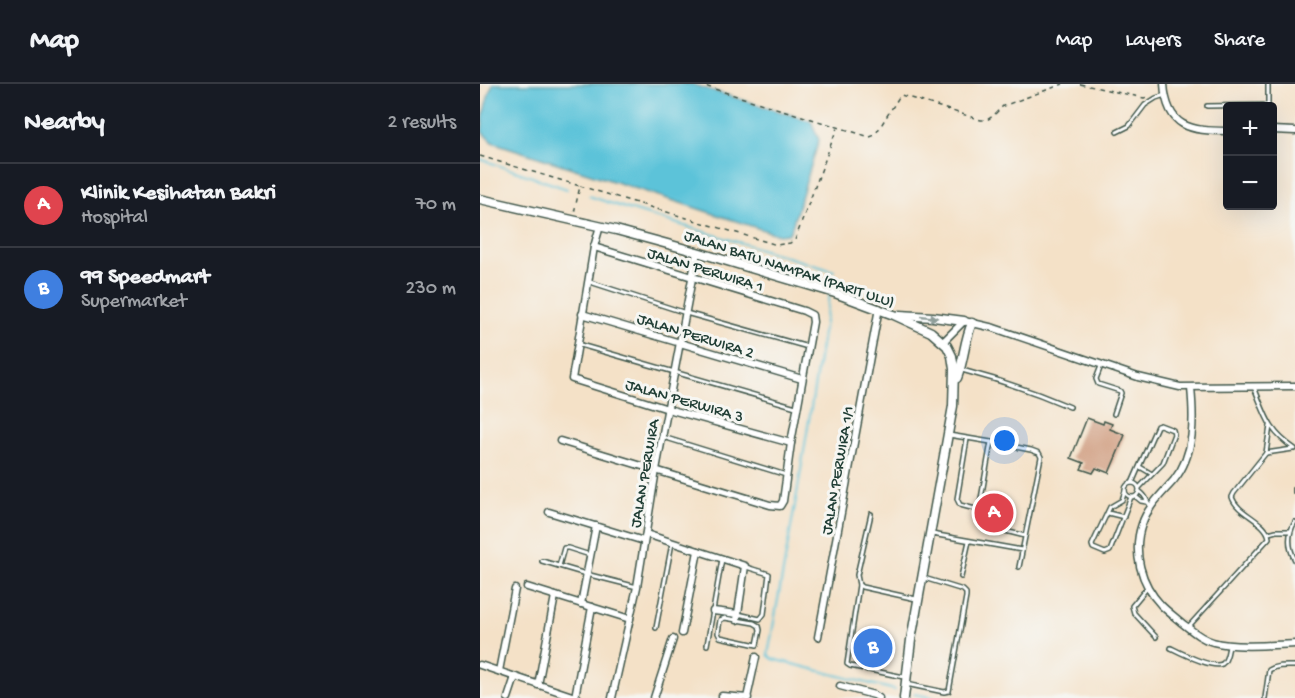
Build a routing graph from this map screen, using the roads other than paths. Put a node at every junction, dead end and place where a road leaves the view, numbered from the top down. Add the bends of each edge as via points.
1 (1268, 84) edge
2 (1165, 90) edge
3 (1268, 102) edge
4 (1207, 106) dead end
5 (1223, 106) edge
6 (1277, 130) edge
7 (1223, 131) edge
8 (1295, 131) edge
9 (1117, 132) dead end
10 (480, 199) edge
11 (600, 226) junction
12 (594, 247) junction
13 (697, 252) junction
14 (692, 278) junction
15 (588, 282) junction
16 (879, 308) junction
17 (686, 313) junction
18 (582, 314) junction
19 (894, 315) junction
20 (968, 322) junction
21 (943, 342) junction
22 (680, 343) junction
23 (577, 344) junction
24 (808, 347) junction
25 (1102, 364) junction
26 (961, 369) junction
27 (675, 372) junction
28 (802, 380) junction
29 (954, 384) junction
30 (1295, 386) edge
31 (1254, 387) junction
32 (1191, 388) junction
33 (1070, 407) dead end
34 (798, 408) junction
35 (668, 409) junction
36 (1114, 414) dead end
37 (1270, 426) junction
38 (948, 435) junction
39 (663, 437) junction
40 (967, 438) junction
41 (560, 441) dead end
42 (991, 442) junction
43 (791, 443) junction
44 (1295, 449) edge
45 (1266, 453) junction
46 (1140, 467) junction
47 (656, 470) junction
48 (1152, 474) junction
49 (786, 475) junction
50 (1132, 483) junction
51 (1139, 489) junction
52 (1125, 491) junction
53 (1133, 497) junction
54 (1149, 504) junction
55 (979, 510) junction
56 (549, 512) dead end
57 (1108, 512) junction
58 (871, 514) dead end
59 (1124, 517) junction
60 (1295, 522) edge
61 (596, 526) junction
62 (1290, 531) junction
63 (1269, 533) junction
64 (930, 534) junction
65 (1025, 536) junction
66 (645, 538) junction
67 (969, 541) junction
68 (672, 543) junction
69 (1022, 550) junction
70 (698, 551) junction
71 (590, 555) junction
72 (722, 559) junction
73 (1295, 560) edge
74 (542, 561) dead end
75 (559, 566) junction
76 (745, 566) junction
77 (1019, 567) dead end
78 (586, 574) junction
79 (961, 577) dead end
80 (922, 578) junction
81 (859, 585) junction
82 (1148, 586) junction
83 (527, 587) dead end
84 (637, 587) junction
85 (515, 589) dead end
86 (555, 596) junction
87 (918, 599) junction
88 (581, 604) junction
89 (592, 607) junction
90 (713, 611) junction
91 (738, 617) junction
92 (630, 619) junction
93 (656, 628) dead end
94 (1188, 628) junction
95 (682, 633) dead end
96 (818, 637) dead end
97 (1156, 637) dead end
98 (673, 639) dead end
99 (1229, 644) junction
100 (1295, 644) edge
101 (707, 645) dead end
102 (1171, 648) dead end
103 (756, 657) dead end
104 (480, 665) edge
105 (1295, 666) edge
106 (499, 671) junction
107 (515, 677) junction
108 (906, 681) junction
109 (538, 685) junction
110 (840, 686) dead end
111 (722, 696) dead end
112 (574, 697) edge
113 (508, 698) edge
114 (612, 698) edge
115 (654, 698) edge
116 (747, 698) edge
117 (879, 698) edge
118 (904, 698) edge
119 (1265, 698) edge

1 - 3 lane
2 - 7 street via 1172,113 1184,126
2 - 9 lane via 1145,105 1129,126
4 - 5 lane
6 - 8 street
10 - 11 street, JALAN BATU NAMPAK (PARIT ULU)
11 - 12 street
11 - 13 street, JALAN BATU NAMPAK (PARIT ULU)
12 - 14 street, JALAN PERWIRA 1
12 - 15 street
13 - 14 street, JALAN PERWIRA
13 - 16 street, JALAN BATU NAMPAK (PARIT ULU)
14 - 17 street, JALAN PERWIRA
14 - 24 street, JALAN PERWIRA 1 via 810,313 813,322
15 - 17 lane
15 - 18 street
16 - 19 street, JALAN BATU NAMPAK (PARIT ULU)
16 - 96 street, JALAN PERWIRA 1/1
17 - 22 street, JALAN PERWIRA
17 - 24 lane
18 - 22 street, JALAN PERWIRA 2
18 - 23 street
19 -> 20 street
19 - 21 street, JALAN BATU NAMPAK (PARIT ULU)
20 - 21 street
20 - 25 street
20 - 26 street
21 - 29 street via 952,356
22 - 27 street, JALAN PERWIRA
22 - 28 street, JALAN PERWIRA 2
23 - 27 lane
23 - 35 street, JALAN PERWIRA 3 via 572,379
24 - 28 street
25 - 32 street
25 - 36 lane via 1098,384 1121,393
26 - 29 street
26 - 33 lane
27 - 34 lane
27 - 35 street, JALAN PERWIRA
28 - 34 street
29 - 38 street
30 - 31 street
31 - 32 street
31 - 37 lane
32 - 54 street via 1187,458 1174,479
34 - 43 street
35 - 39 street, JALAN PERWIRA
35 - 43 street, JALAN PERWIRA 3
37 - 44 lane
37 - 45 lane
38 - 40 lane
38 - 64 street
39 - 47 street, JALAN PERWIRA
39 - 49 lane
40 - 42 lane
40 - 55 lane via 957,500 960,505
41 - 47 street
42 - 55 lane
42 - 65 lane via 1031,450 1041,458
43 - 49 street
44 - 45 lane
45 - 63 lane via 1232,497
46 - 48 lane
46 - 48 lane via 1157,426 1173,430 1164,461
46 - 50 lane
47 - 49 street via 780,506
47 - 66 street, JALAN PERWIRA
48 - 51 lane
50 - 51 lane
50 - 52 lane
51 - 53 lane
51 - 54 lane
52 - 53 lane
52 - 57 lane via 1122,500
53 - 54 lane
53 - 59 lane
54 - 82 street via 1138,538 1140,566
55 - 65 lane via 986,525
56 - 61 street
57 - 59 lane
57 - 59 lane via 1092,545 1105,553 1110,551
58 - 81 lane via 857,575
60 - 62 lane
61 - 66 street
61 - 71 street
62 - 63 lane
62 - 73 lane via 1289,546
63 - 94 lane via 1267,541
64 - 67 lane
64 - 80 street
65 - 69 lane
66 - 68 street
66 - 84 street, JALAN PERWIRA
67 - 69 lane
67 - 79 lane
68 - 70 street
68 - 93 lane
69 - 77 lane
70 - 72 street
70 - 95 street
71 - 75 lane via 564,548
71 - 78 street
72 - 76 street
72 - 90 lane
74 - 75 lane
75 - 78 lane
76 - 91 street
76 - 91 lane via 770,576 762,619
78 - 84 lane
78 - 88 street
80 - 87 street
80 - 108 lane via 963,590 966,597 949,691
81 - 87 lane
81 - 108 lane via 847,664
82 - 94 street via 1160,603
82 - 97 lane via 1132,606
83 - 86 street
84 - 92 street, JALAN PERWIRA
85 - 106 street
86 - 88 street
86 - 109 street
87 - 108 street
88 - 89 street
89 - 92 street
89 - 112 street
90 - 91 street
90 - 101 lane
91 - 91 lane via 759,626 757,645 719,636 721,619
92 - 114 street, JALAN PERWIRA
94 - 99 street via 1212,642
98 - 115 street
99 - 100 street
99 - 102 lane via 1224,661 1217,665
103 - 116 street
104 - 106 street
105 - 119 lane via 1269,670
106 - 107 street
107 - 109 street
107 - 113 street
108 - 118 street
109 - 112 street
110 - 117 street
111 - 116 street

